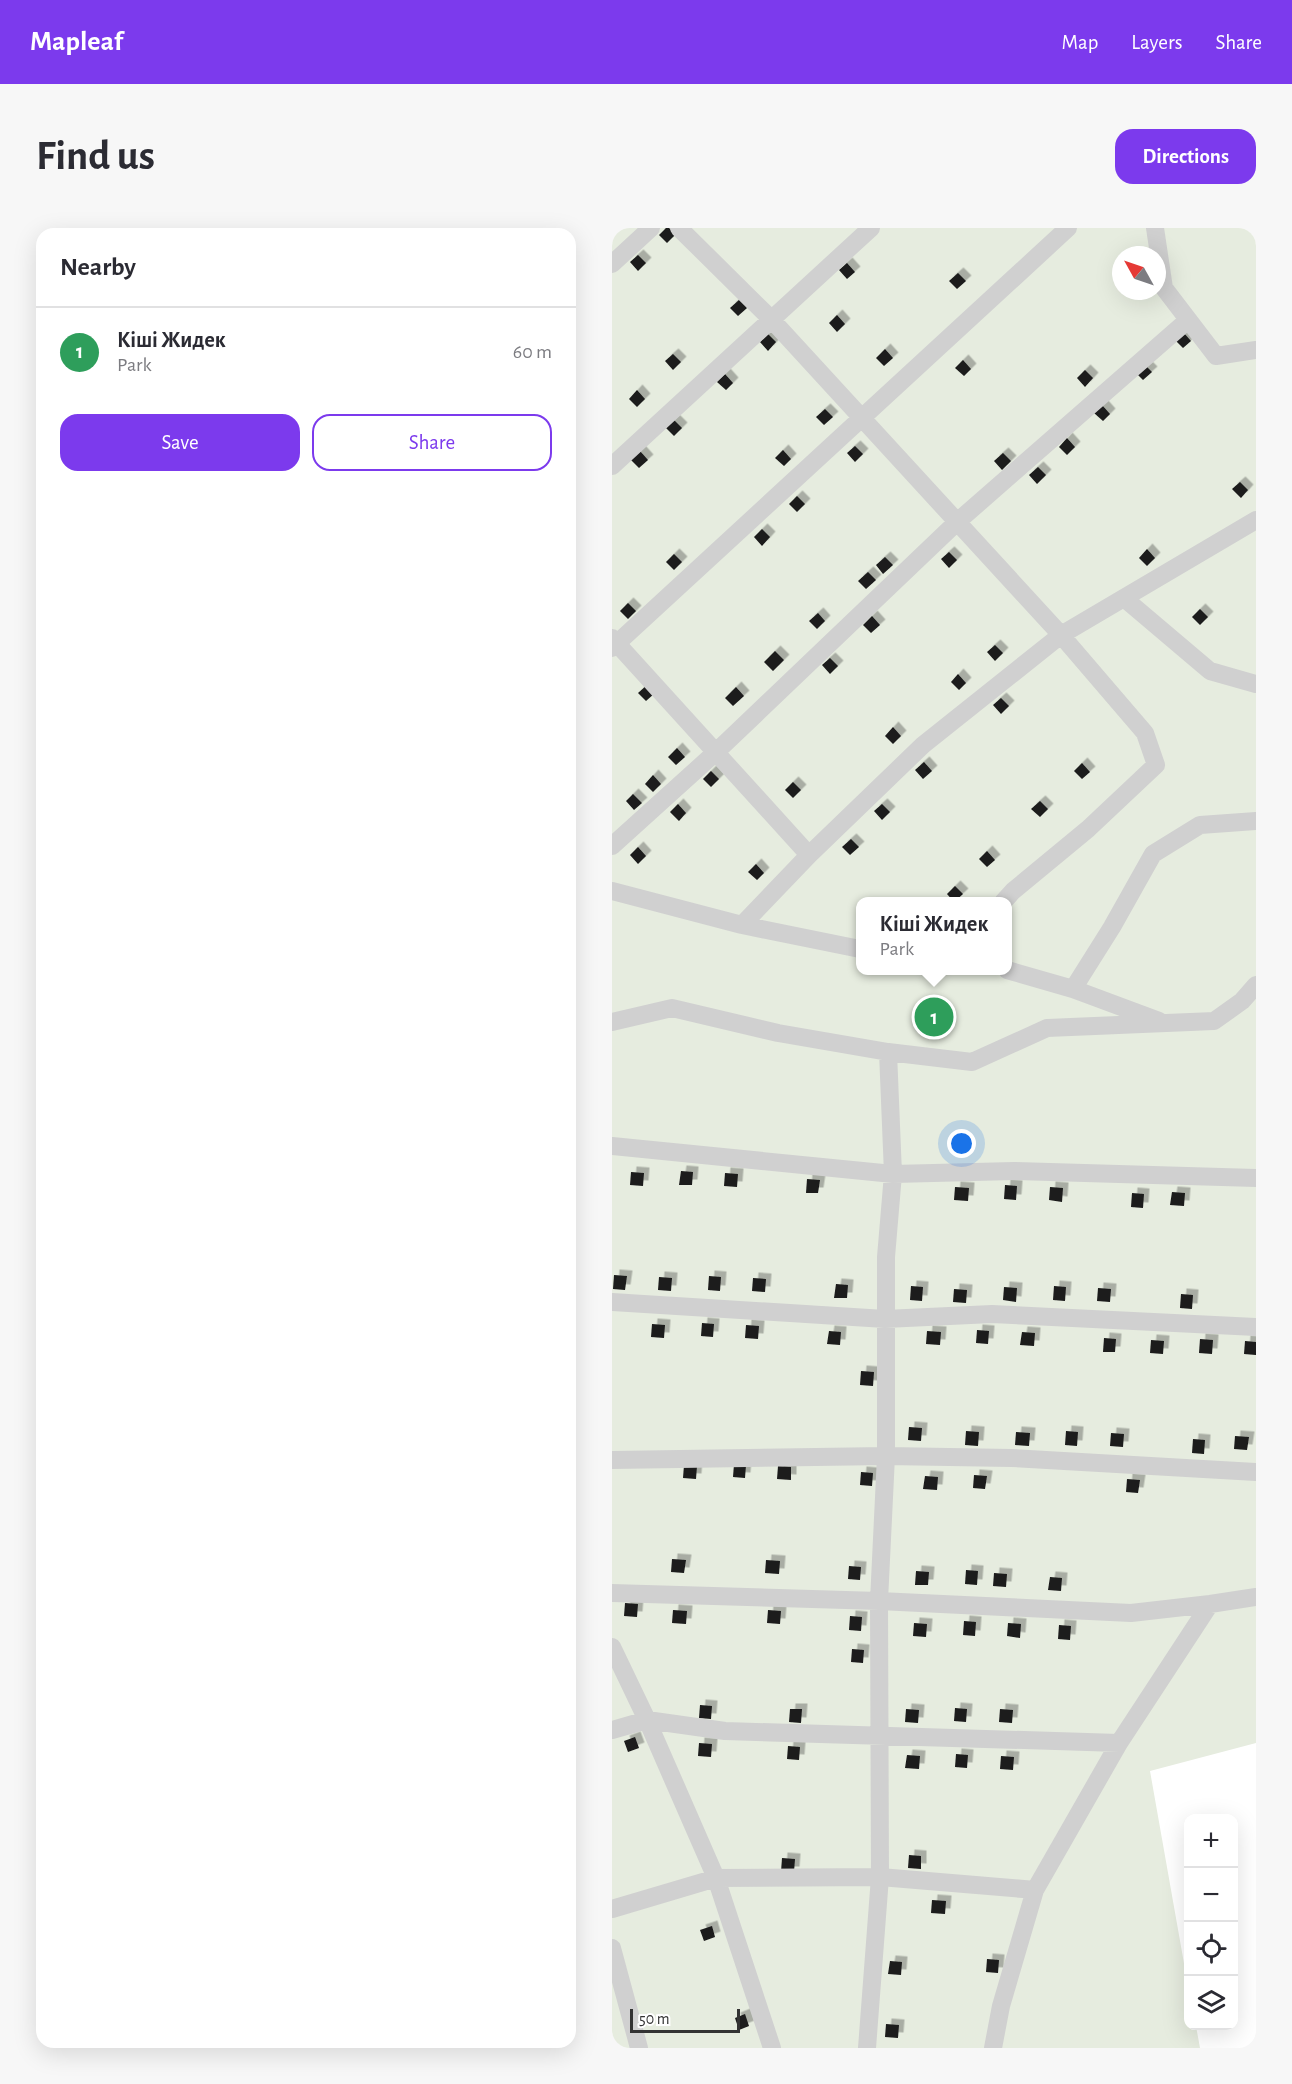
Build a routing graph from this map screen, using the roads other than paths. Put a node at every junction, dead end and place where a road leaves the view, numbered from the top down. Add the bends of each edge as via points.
1 (651, 228) edge
2 (679, 228) edge
3 (871, 228) edge
4 (1068, 228) edge
5 (1155, 228) edge
6 (612, 264) edge
7 (771, 320) junction
8 (1188, 320) junction
9 (1256, 350) edge
10 (862, 418) junction
11 (612, 466) edge
12 (1256, 520) edge
13 (957, 522) junction
14 (1125, 599) junction
15 (1061, 635) junction
16 (614, 643) edge
17 (1256, 684) edge
18 (716, 752) junction
19 (1256, 821) edge
20 (612, 846) edge
21 (809, 855) junction
22 (612, 891) edge
23 (1008, 897) edge
24 (742, 925) junction
25 (856, 948) edge
26 (1012, 971) edge
27 (1256, 985) edge
28 (1073, 989) junction
29 (1249, 1002) edge
30 (612, 1022) edge
31 (1168, 1024) junction
32 (888, 1052) junction
33 (612, 1146) edge
34 (893, 1174) junction
35 (1256, 1178) edge
36 (612, 1302) edge
37 (885, 1319) junction
38 (1256, 1327) edge
39 (886, 1456) junction
40 (612, 1460) edge
41 (1256, 1472) edge
42 (612, 1593) edge
43 (1256, 1597) edge
44 (879, 1601) junction
45 (1210, 1604) junction
46 (612, 1647) edge
47 (647, 1720) junction
48 (612, 1730) edge
49 (880, 1736) junction
50 (1119, 1743) junction
51 (880, 1877) junction
52 (716, 1878) junction
53 (1035, 1890) junction
54 (612, 1909) edge
55 (612, 1948) edge
56 (639, 2048) edge
57 (772, 2048) edge
58 (867, 2048) edge
59 (993, 2048) edge

1 - 6 street
2 - 7 street
3 - 7 street
4 - 10 street
5 - 8 street via 1164,288
7 - 10 street
7 - 11 street
8 - 9 street via 1216,356
8 - 13 street
10 - 13 street
10 - 16 street
12 - 14 street
13 - 15 street
13 - 18 street
14 - 15 street
14 - 17 street via 1210,671
15 - 21 street via 923,745
15 - 23 street via 1145,733 1156,765
16 - 18 street
18 - 20 street
18 - 21 street
19 - 28 street via 1200,825 1153,854
21 - 24 street
22 - 24 street
24 - 25 street
26 - 28 street
27 - 29 street
28 - 31 street
29 - 31 street via 1214,1021
30 - 32 street via 672,1008 778,1033
31 - 32 street via 1047,1028 972,1062
32 - 34 street
33 - 34 street
34 - 35 street via 1014,1171
34 - 37 street
36 - 37 street
37 - 38 street via 992,1314
37 - 39 street
39 - 40 street
39 - 41 street via 1012,1458
39 - 44 street
42 - 44 street
43 - 45 street
44 - 45 street via 1131,1613
44 - 49 street
45 - 50 street
46 - 47 street
47 - 48 street
47 - 49 street via 725,1731
47 - 52 street
49 - 50 street
49 - 51 street
50 - 53 street
51 - 52 street
51 - 53 street
51 - 58 street
52 - 54 street
52 - 57 street
53 - 59 street via 1001,2006
55 - 56 street

